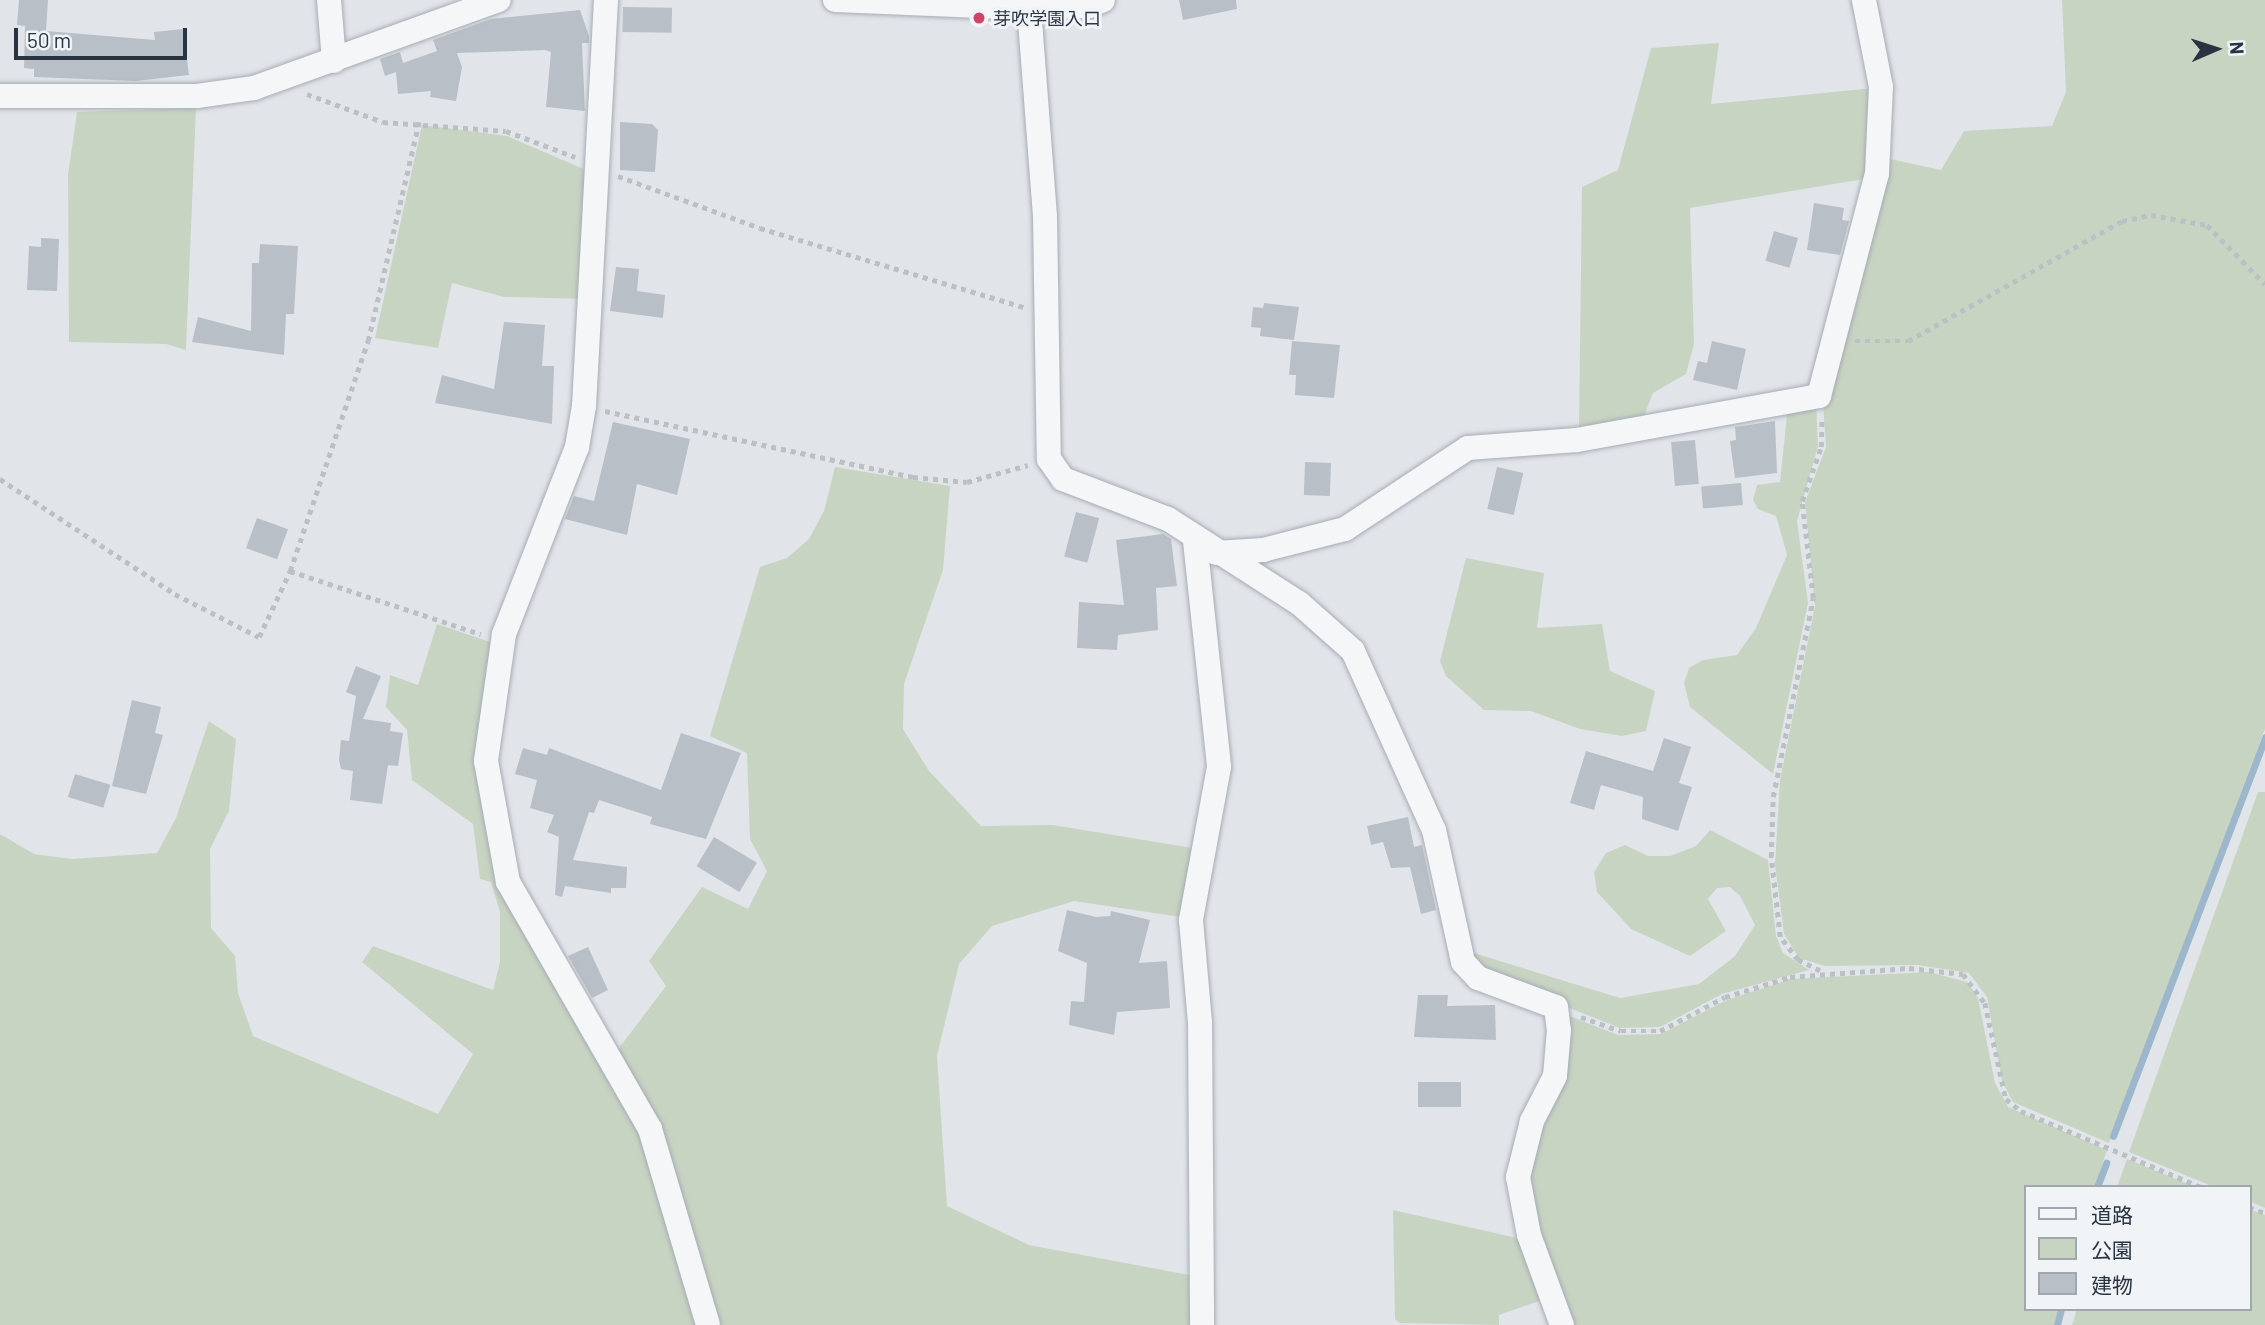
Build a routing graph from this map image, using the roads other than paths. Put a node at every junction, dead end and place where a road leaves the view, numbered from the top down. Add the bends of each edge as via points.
1 (329, 0) edge
2 (499, 0) edge
3 (606, 0) edge
4 (835, 0) edge
5 (1104, 0) edge
6 (1864, 0) edge
7 (1029, 9) junction
8 (334, 61) junction
9 (0, 96) edge
10 (1205, 547) junction
11 (708, 1325) edge
12 (1202, 1325) edge
13 (1562, 1325) edge

1 - 8 street
2 - 8 street
3 - 11 street via 584,406 577,447 502,641 486,761 508,882 650,1129
4 - 7 street
5 - 7 street via 1089,6
6 - 10 street via 1881,87 1877,174 1819,396 1577,440 1468,448 1345,529 1263,550
7 - 10 street via 1047,314 1049,459 1063,478 1168,519
8 - 9 street via 254,88 197,96
10 - 12 street via 1219,767 1191,920 1200,1022
10 - 13 street via 1299,603 1353,651 1434,830 1463,962 1478,978 1556,1007 1555,1076 1532,1121 1518,1177 1529,1235

